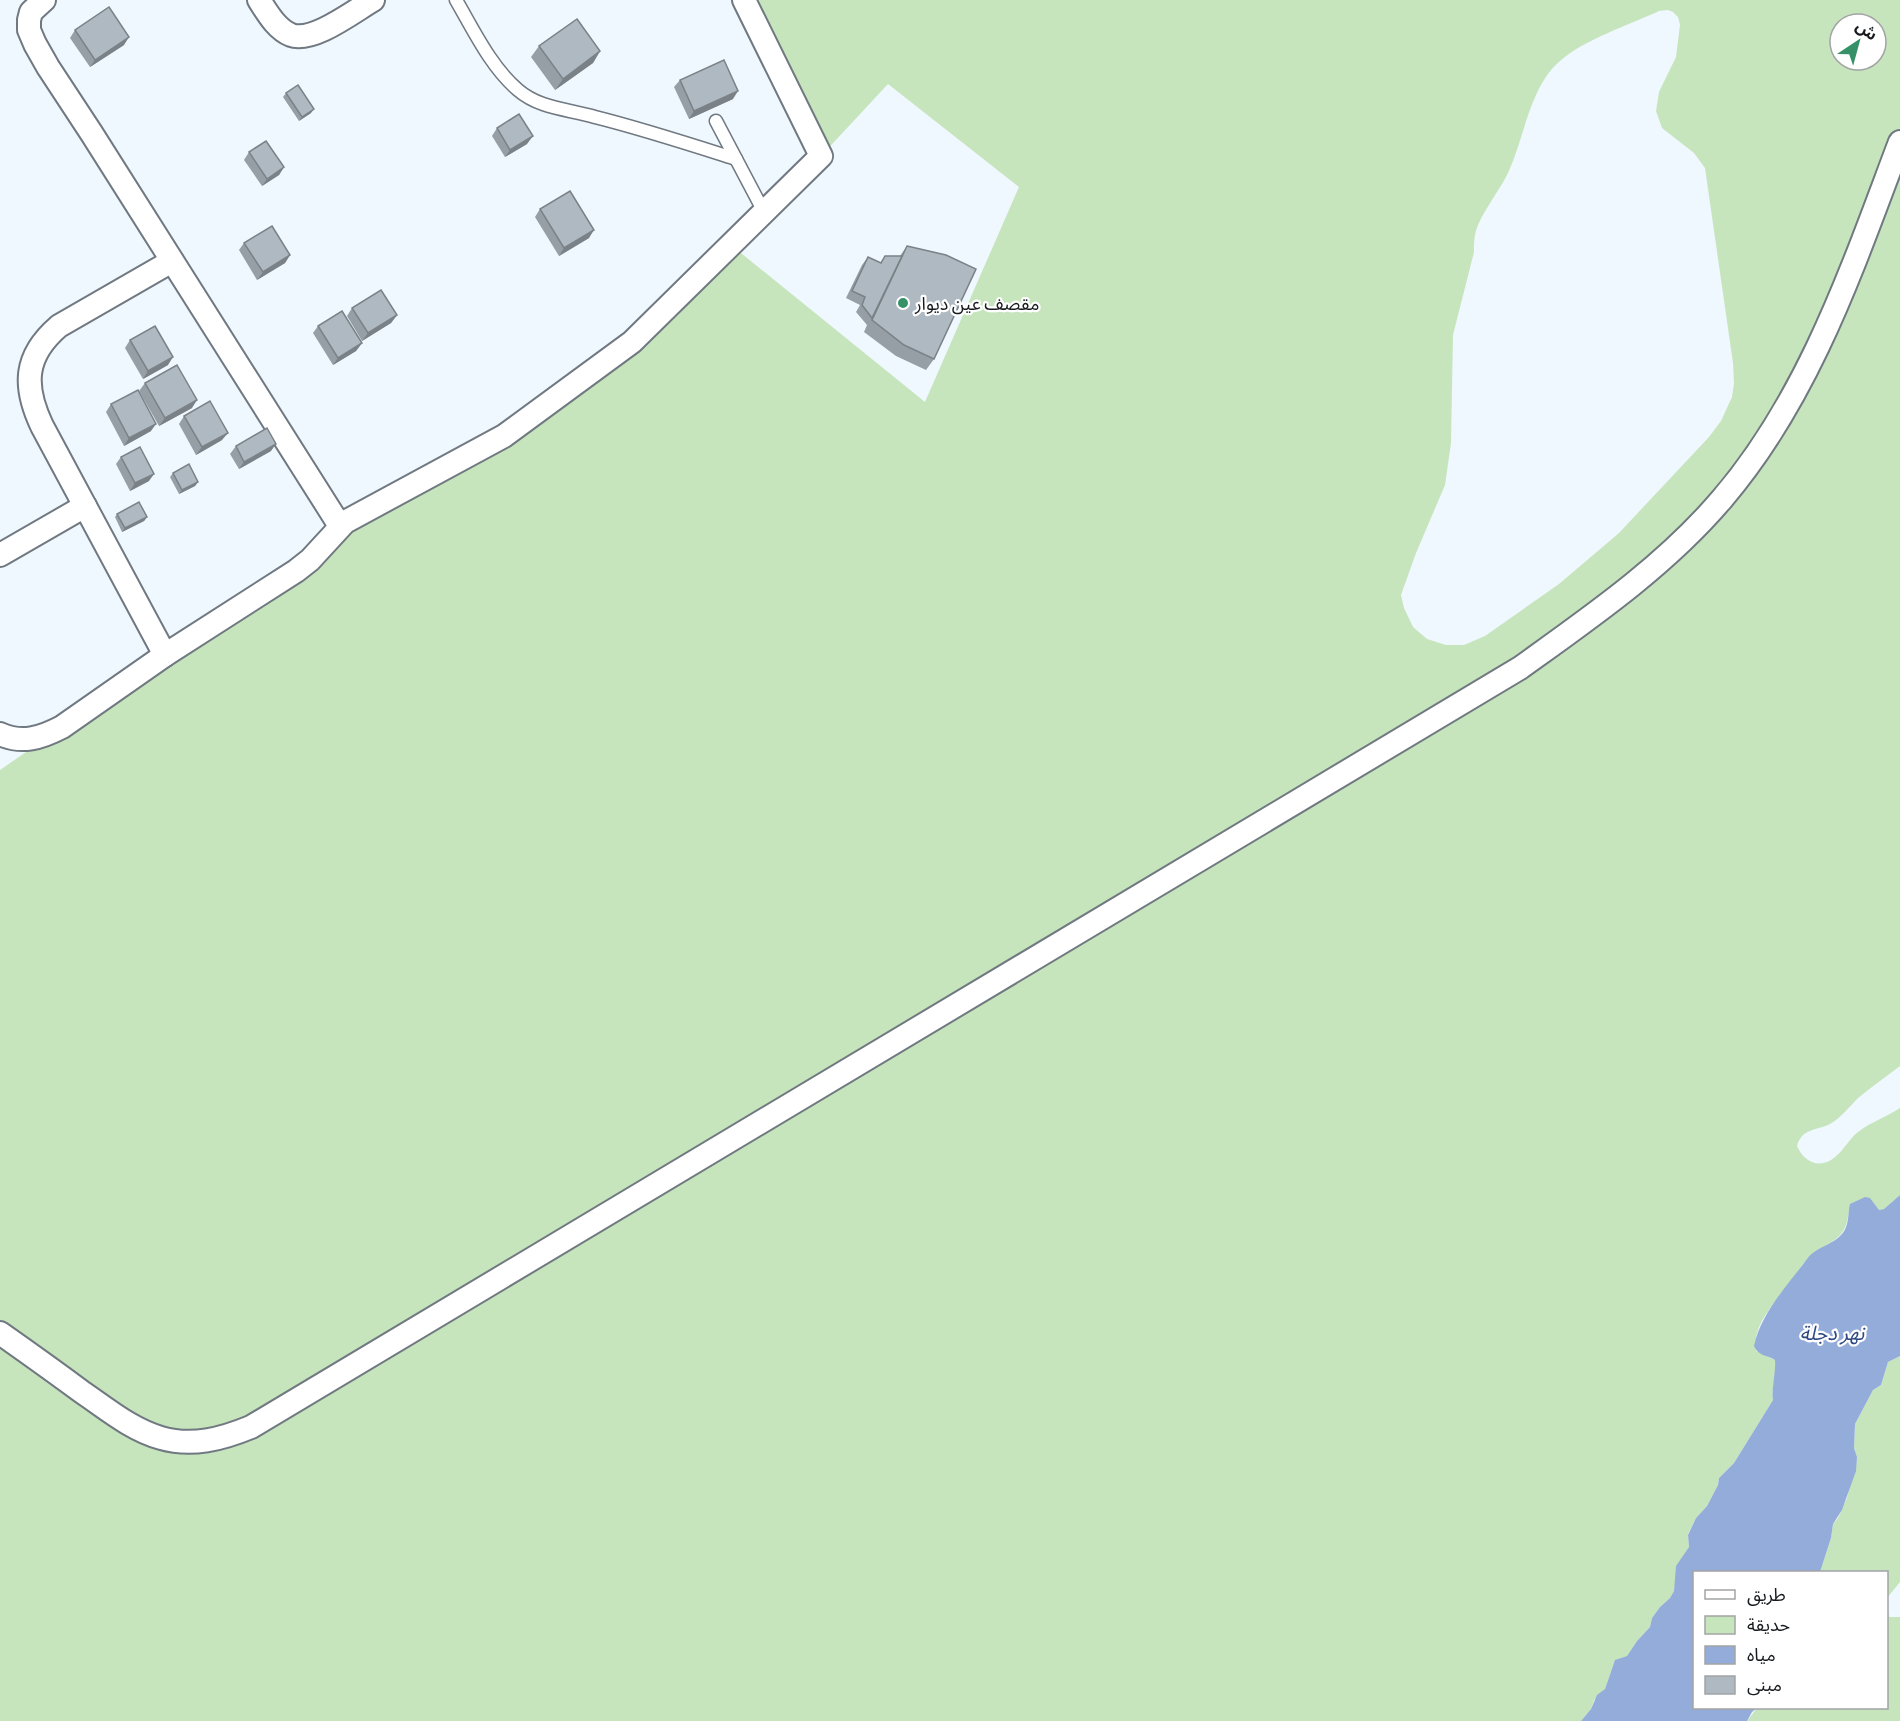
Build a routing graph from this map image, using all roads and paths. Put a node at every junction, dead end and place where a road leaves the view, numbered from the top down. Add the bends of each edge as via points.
1 (44, 0) edge
2 (259, 0) edge
3 (373, 0) edge
4 (456, 0) edge
5 (744, 0) edge
6 (717, 122) dead end
7 (1900, 142) edge
8 (736, 159) junction
9 (764, 212) junction
10 (172, 261) junction
11 (85, 506) junction
12 (340, 526) junction
13 (0, 555) edge
14 (165, 655) junction
15 (0, 734) edge
16 (0, 1333) edge

1 - 10 street via 28,20 35,44
2 - 3 street via 280,28 298,36 324,30
4 - 8 lane via 506,78 533,100
5 - 9 street via 821,156
6 - 8 lane
7 - 16 street via 1812,360 1744,472 1694,530 1659,562 1520,668 251,1428 196,1442 161,1438 114,1414
8 - 9 lane
9 - 12 street via 632,342 542,410 504,436
10 - 11 street via 59,326 32,363 29,387 35,412
10 - 12 street
11 - 13 street
11 - 14 street
12 - 14 street via 296,571
14 - 15 street via 49,734 23,740

